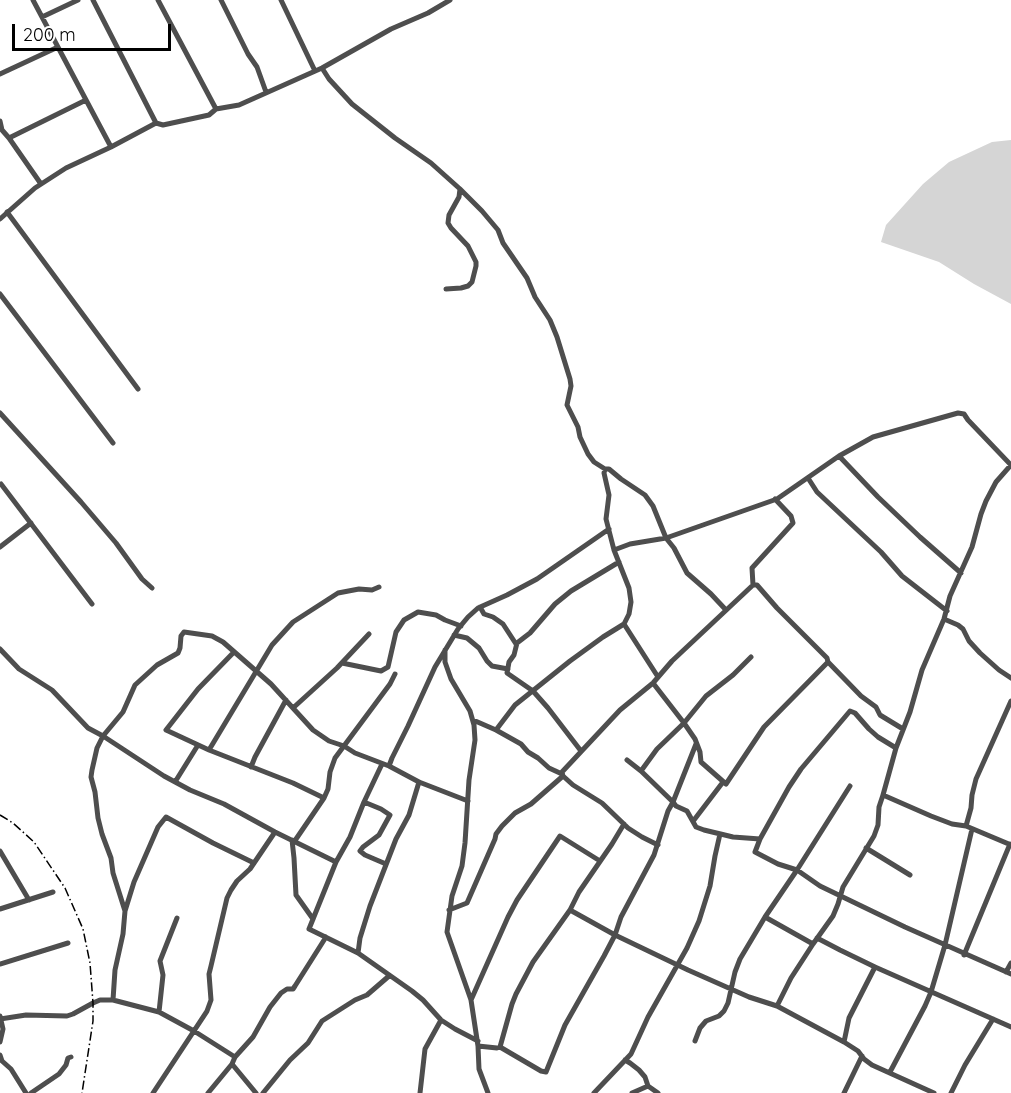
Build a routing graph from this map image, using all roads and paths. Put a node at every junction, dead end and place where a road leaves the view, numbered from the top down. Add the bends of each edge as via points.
1 (33, 0) edge
2 (78, 0) edge
3 (93, 0) edge
4 (158, 0) edge
5 (221, 0) edge
6 (281, 0) edge
7 (450, 0) edge
8 (42, 17) junction
9 (58, 47) junction
10 (322, 68) junction
11 (315, 71) junction
12 (0, 74) edge
13 (266, 92) junction
14 (86, 100) junction
15 (216, 109) junction
16 (0, 121) edge
17 (156, 123) junction
18 (9, 138) junction
19 (111, 147) junction
20 (41, 184) junction
21 (460, 189) junction
22 (7, 212) junction
23 (0, 219) edge
24 (446, 289) dead end
25 (0, 294) edge
26 (138, 389) dead end
27 (0, 413) edge
28 (113, 443) dead end
29 (839, 456) junction
30 (1011, 465) edge
31 (605, 469) junction
32 (808, 478) junction
33 (0, 484) edge
34 (775, 499) junction
35 (30, 523) junction
36 (609, 529) junction
37 (666, 538) junction
38 (0, 547) edge
39 (614, 550) junction
40 (619, 562) junction
41 (961, 573) junction
42 (753, 585) junction
43 (379, 586) dead end
44 (152, 588) dead end
45 (92, 604) dead end
46 (480, 607) junction
47 (726, 610) junction
48 (947, 611) junction
49 (944, 619) junction
50 (624, 624) junction
51 (461, 626) junction
52 (369, 634) dead end
53 (454, 635) junction
54 (517, 643) junction
55 (0, 650) edge
56 (445, 650) junction
57 (234, 652) junction
58 (751, 657) dead end
59 (342, 663) junction
60 (828, 663) junction
61 (508, 669) junction
62 (255, 672) junction
63 (395, 674) dead end
64 (658, 677) junction
65 (1011, 678) edge
66 (653, 682) junction
67 (533, 691) junction
68 (286, 700) junction
69 (1011, 701) edge
70 (293, 708) junction
71 (473, 720) junction
72 (684, 723) junction
73 (496, 729) junction
74 (903, 729) junction
75 (103, 736) junction
76 (696, 744) junction
77 (198, 745) junction
78 (344, 746) junction
79 (896, 748) junction
80 (209, 750) junction
81 (581, 751) junction
82 (627, 760) dead end
83 (386, 765) junction
84 (251, 767) junction
85 (641, 771) junction
86 (563, 775) junction
87 (175, 782) junction
88 (419, 782) junction
89 (723, 782) junction
90 (850, 786) dead end
91 (883, 795) junction
92 (324, 798) junction
93 (468, 801) junction
94 (364, 802) junction
95 (673, 802) junction
96 (694, 820) junction
97 (624, 824) junction
98 (966, 826) junction
99 (972, 829) junction
100 (275, 832) junction
101 (720, 834) junction
102 (760, 839) junction
103 (293, 841) junction
104 (1011, 844) edge
105 (658, 845) junction
106 (866, 848) junction
107 (0, 850) edge
108 (600, 861) junction
109 (336, 862) junction
110 (254, 863) junction
111 (386, 864) junction
112 (797, 870) junction
113 (910, 875) dead end
114 (53, 892) dead end
115 (840, 895) junction
116 (29, 900) junction
117 (0, 909) edge
118 (449, 910) junction
119 (570, 910) junction
120 (125, 911) junction
121 (765, 917) junction
122 (177, 918) dead end
123 (314, 919) junction
124 (615, 935) junction
125 (326, 937) junction
126 (817, 938) junction
127 (68, 943) dead end
128 (813, 944) junction
129 (945, 945) junction
130 (358, 953) junction
131 (964, 955) junction
132 (1011, 963) edge
133 (0, 964) edge
134 (676, 964) junction
135 (875, 967) junction
136 (1009, 973) edge
137 (389, 976) junction
138 (731, 990) junction
139 (931, 992) junction
140 (114, 1000) junction
141 (471, 1000) junction
142 (777, 1006) junction
143 (159, 1012) junction
144 (0, 1018) edge
145 (441, 1020) junction
146 (993, 1020) junction
147 (1011, 1027) edge
148 (194, 1031) junction
149 (695, 1041) dead end
150 (844, 1042) junction
151 (0, 1044) edge
152 (478, 1044) junction
153 (500, 1047) junction
154 (0, 1055) edge
155 (862, 1056) junction
156 (71, 1057) dead end
157 (235, 1057) junction
158 (625, 1060) junction
159 (232, 1064) junction
160 (890, 1072) junction
161 (648, 1086) junction
162 (26, 1093) edge
163 (31, 1093) edge
164 (153, 1093) edge
165 (208, 1093) edge
166 (256, 1093) edge
167 (263, 1093) edge
168 (420, 1093) edge
169 (488, 1093) edge
170 (594, 1093) edge
171 (632, 1093) edge
172 (658, 1093) edge
173 (844, 1093) edge
174 (934, 1093) edge
175 (951, 1093) edge

1 - 8 street
2 - 8 street
3 - 17 street
4 - 15 street
5 - 13 street
6 - 11 street
7 - 10 street
8 - 9 street
9 - 12 street
9 - 14 street
10 - 11 street
10 - 21 street via 352,104
11 - 13 street
13 - 15 street via 239,105
14 - 18 street
14 - 19 street
15 - 17 street via 209,115
16 - 18 street
17 - 19 street
18 - 20 street
19 - 20 street
20 - 22 street
21 - 24 street via 448,223 476,262 468,286
21 - 31 street via 498,230 550,320 570,379 567,405 588,454
22 - 23 street
22 - 26 street
25 - 28 street
27 - 44 street
29 - 30 street via 873,437 962,412
29 - 32 street
29 - 41 street
30 - 41 street via 990,491
31 - 36 street
31 - 37 street via 645,495
32 - 34 street
32 - 48 street via 817,492 902,576
33 - 35 street
34 - 37 street
34 - 42 street via 793,523 752,568
35 - 38 street
35 - 45 street
36 - 39 street
36 - 46 street via 537,579
37 - 39 street
37 - 47 street via 687,573
39 - 40 street
40 - 50 street via 631,602
40 - 54 street via 571,591
41 - 48 street
42 - 47 street
42 - 60 street via 828,658
43 - 62 street via 338,593 293,622
46 - 51 street
46 - 54 street via 484,614 503,624
47 - 64 street
48 - 49 street
49 - 65 street via 963,629 980,653
49 - 74 street via 926,658
50 - 64 street
50 - 67 street
51 - 53 street
51 - 59 street via 418,612 404,620 396,632 388,667 381,671
52 - 59 street
53 - 56 street
53 - 61 street via 467,638 492,666
54 - 61 street
55 - 75 street via 19,669 52,690 88,728
56 - 71 street via 451,679
56 - 83 street
57 - 62 street
57 - 75 street via 212,636 184,633 178,653 135,685 123,712
57 - 77 street via 166,730
58 - 72 street via 706,696
59 - 70 street
60 - 74 street via 880,715
60 - 89 street via 764,728 726,784
61 - 67 street via 507,673
62 - 68 street
62 - 80 street
63 - 78 street
64 - 66 street
66 - 72 street
66 - 81 street
67 - 73 street via 515,705
67 - 81 street
68 - 70 street
68 - 84 street
69 - 98 street via 976,779
70 - 78 street via 321,736
71 - 73 street
71 - 93 street via 475,740
72 - 76 street
72 - 85 street
73 - 86 street
74 - 79 street
75 - 87 street
75 - 120 street via 91,777 102,834
76 - 89 street via 701,762
76 - 95 street
77 - 80 street
77 - 87 street
78 - 83 street
78 - 92 street via 335,758
79 - 91 street
79 - 102 street via 850,711 801,769
80 - 84 street
81 - 86 street
82 - 85 street
83 - 88 street
83 - 94 street
84 - 92 street
85 - 95 street
86 - 97 street
86 - 118 street via 502,826 466,903
87 - 100 street
88 - 93 street
88 - 111 street via 409,815
89 - 96 street
90 - 112 street
91 - 98 street via 952,824
91 - 106 street via 878,825
92 - 103 street
93 - 118 street via 462,866
94 - 109 street
94 - 111 street via 390,815 379,835 360,851
95 - 96 street
95 - 105 street
96 - 101 street via 696,827
97 - 105 street
97 - 108 street
98 - 99 street
99 - 104 street
99 - 129 street
100 - 103 street
100 - 110 street
101 - 102 street
101 - 134 street via 710,886 695,930
102 - 112 street via 756,853
103 - 109 street
103 - 123 street via 296,895
104 - 131 street
105 - 124 street
106 - 113 street
106 - 115 street
107 - 116 street
108 - 119 street
108 - 141 street via 560,836 508,917
109 - 123 street
110 - 120 street via 166,817 134,882
110 - 148 street via 227,898 209,974 210,1000
111 - 130 street
112 - 115 street
112 - 121 street
114 - 116 street
115 - 126 street via 833,916
115 - 129 street
116 - 117 street
118 - 141 street via 447,932
119 - 124 street
119 - 153 street via 533,962 516,994
120 - 140 street
121 - 128 street
121 - 138 street via 740,959
122 - 143 street via 160,961 163,975
123 - 125 street via 309,929
124 - 134 street
124 - 153 street via 565,1025 546,1072
125 - 130 street
125 - 157 street via 293,989 281,993
126 - 128 street
126 - 135 street
127 - 133 street
128 - 142 street
129 - 131 street
129 - 139 street
130 - 137 street
131 - 136 street
132 - 136 street
134 - 138 street
134 - 158 street
135 - 139 street
135 - 150 street via 849,1018
137 - 145 street via 423,1000
137 - 167 street via 367,995 322,1020
138 - 142 street
138 - 149 street via 724,1011 700,1028
139 - 146 street
139 - 160 street
140 - 143 street
140 - 144 street via 100,1000 67,1016
141 - 152 street
142 - 150 street
143 - 148 street
144 - 151 street
145 - 152 street
145 - 168 street via 425,1049
146 - 147 street
146 - 175 street
148 - 157 street
148 - 164 street
150 - 155 street
152 - 153 street
152 - 169 street via 479,1069
154 - 162 street
155 - 160 street
155 - 173 street
156 - 163 street via 59,1074
157 - 159 street
158 - 161 street via 639,1070
158 - 170 street
159 - 165 street
159 - 166 street
160 - 174 street
161 - 171 street
161 - 172 street

